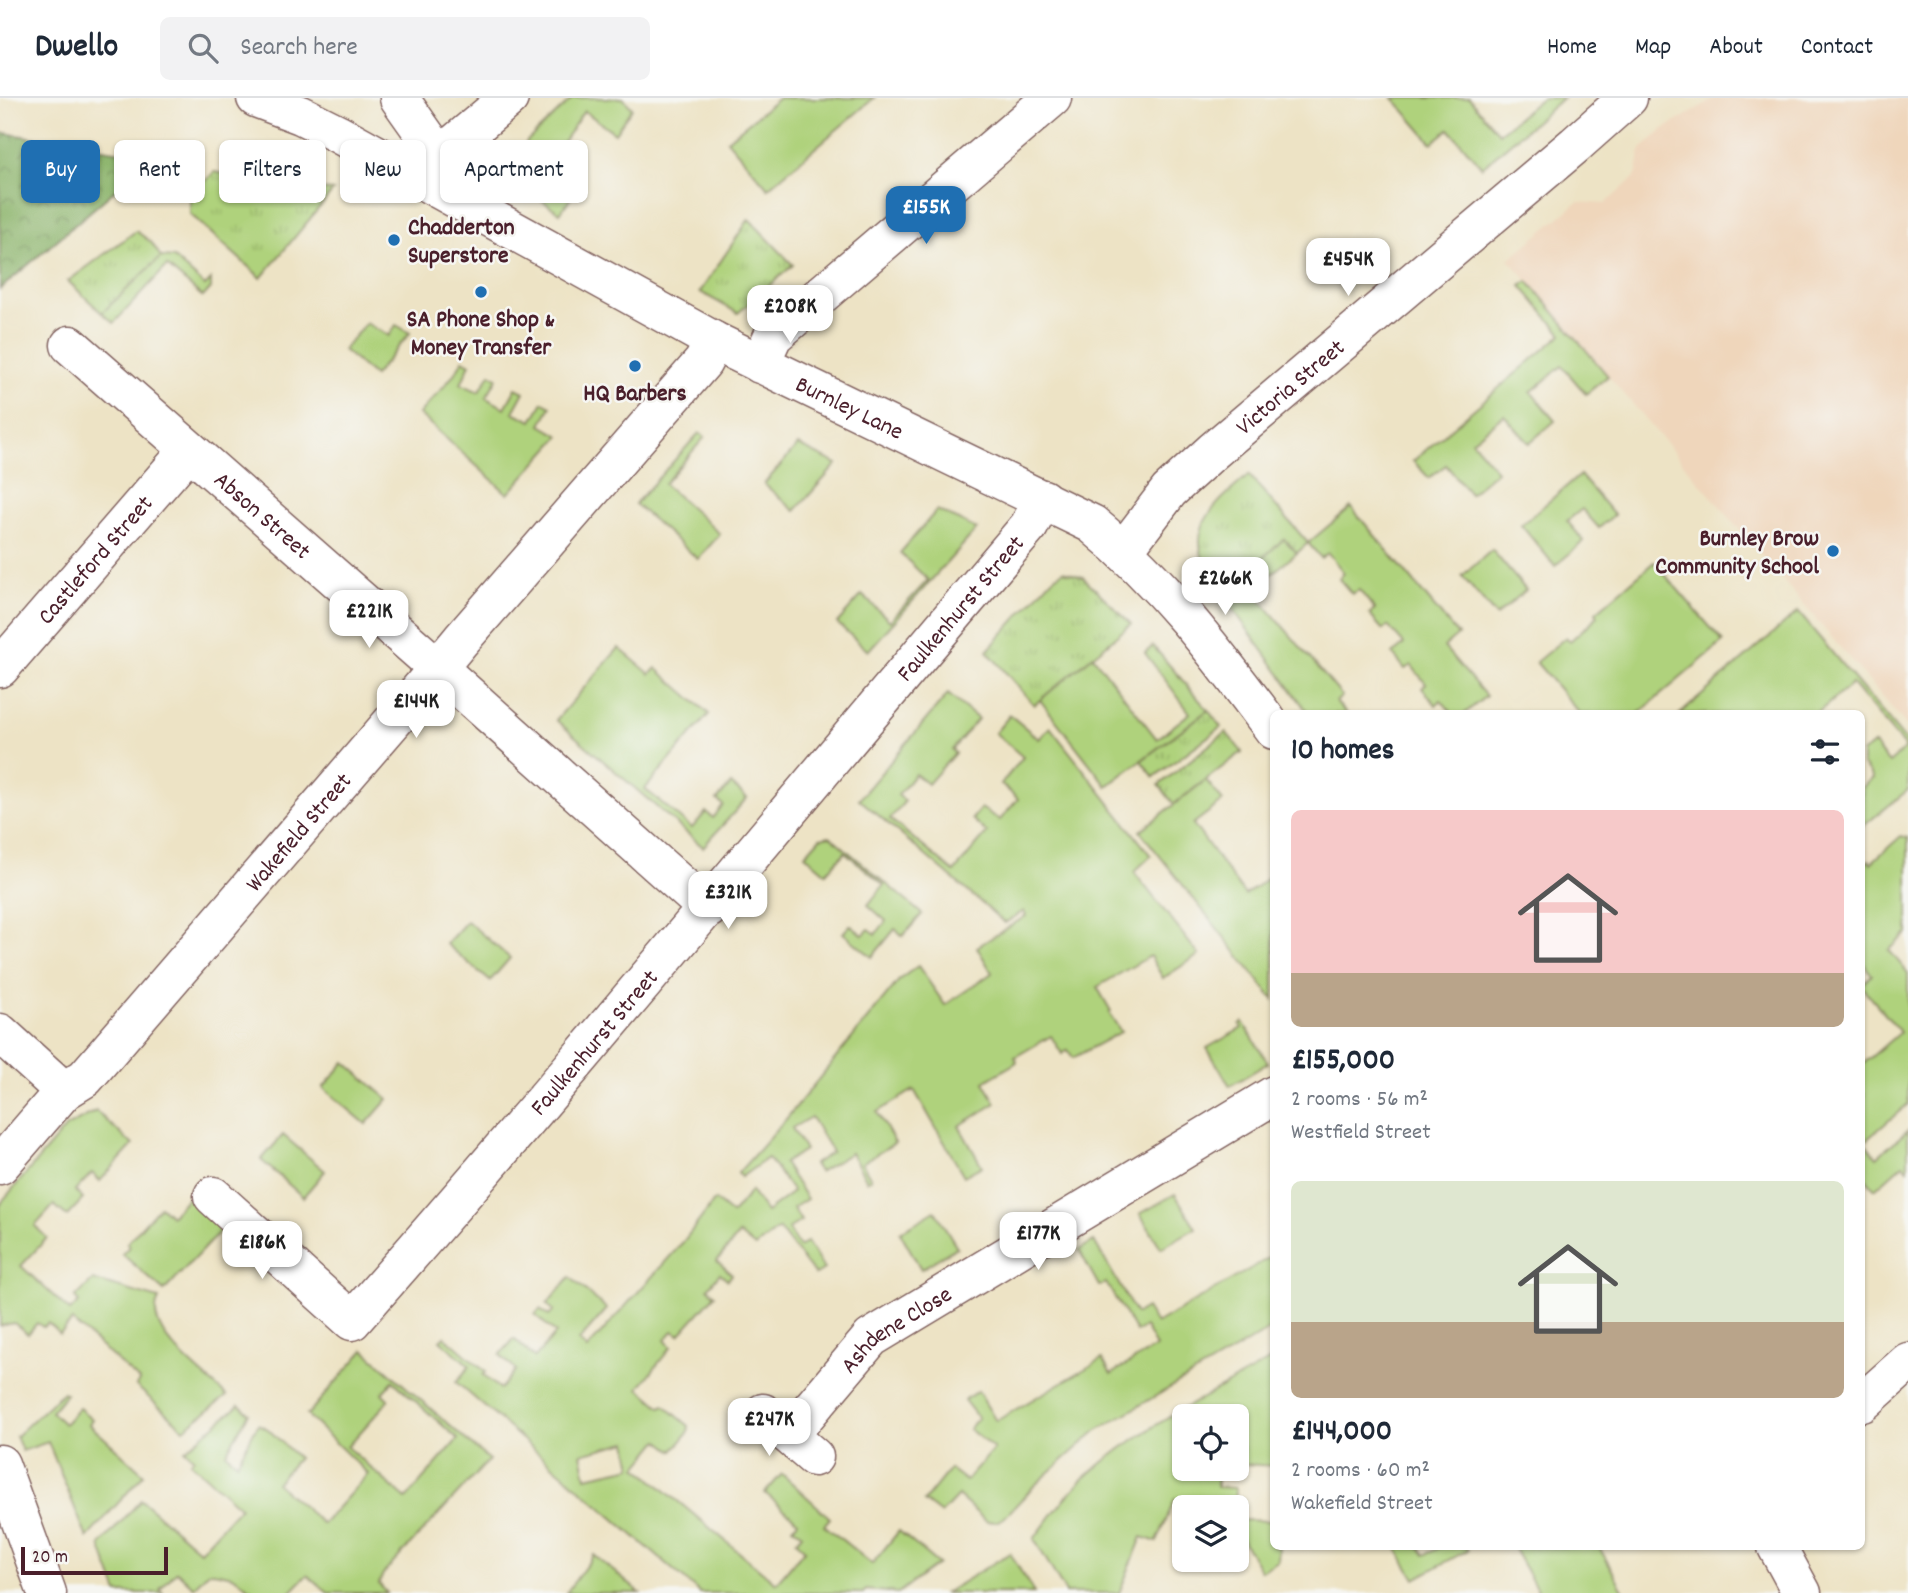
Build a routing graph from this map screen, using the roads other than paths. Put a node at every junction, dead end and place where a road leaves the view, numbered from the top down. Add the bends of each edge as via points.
1 (256, 98) edge
2 (399, 98) edge
3 (509, 98) edge
4 (1052, 98) edge
5 (1628, 98) edge
6 (433, 169) junction
7 (714, 341) junction
8 (70, 345) dead end
9 (760, 364) junction
10 (189, 450) junction
11 (1043, 499) junction
12 (1124, 550) junction
13 (0, 668) edge
14 (438, 668) junction
15 (1270, 725) edge
16 (708, 909) junction
17 (0, 1033) edge
18 (64, 1091) junction
19 (1270, 1098) edge
20 (0, 1165) edge
21 (213, 1196) dead end
22 (1908, 1363) edge
23 (1865, 1400) edge
24 (788, 1435) dead end
25 (0, 1464) edge
26 (1779, 1550) edge
27 (47, 1593) edge
28 (1802, 1593) edge

1 - 6 street, Burnley Lane
2 - 6 street, Burnley Lane
3 - 6 street
4 - 9 street via 774,336
5 - 12 street, Victoria Street via 1213,451 1169,492
6 - 7 street, Burnley Lane
7 - 9 street, Burnley Lane
7 - 14 street, Wakefield Street via 704,362
8 - 10 street, Abson Street
9 - 11 street, Burnley Lane
10 - 13 street, Castleford Street
10 - 14 street, Abson Street
11 - 12 street, Burnley Lane via 1092,524
11 - 16 street, Faulkenhurst Street via 1029,526
12 - 15 street, Burnley Lane via 1176,604
14 - 16 street, Abson Street
14 - 18 street, Wakefield Street via 85,1078
16 - 21 street, Faulkenhurst Street via 352,1321
17 - 18 street
18 - 20 street, Wakefield Street
19 - 24 street, Ashdene Close via 871,1338
22 - 23 street
25 - 27 street
26 - 28 street

